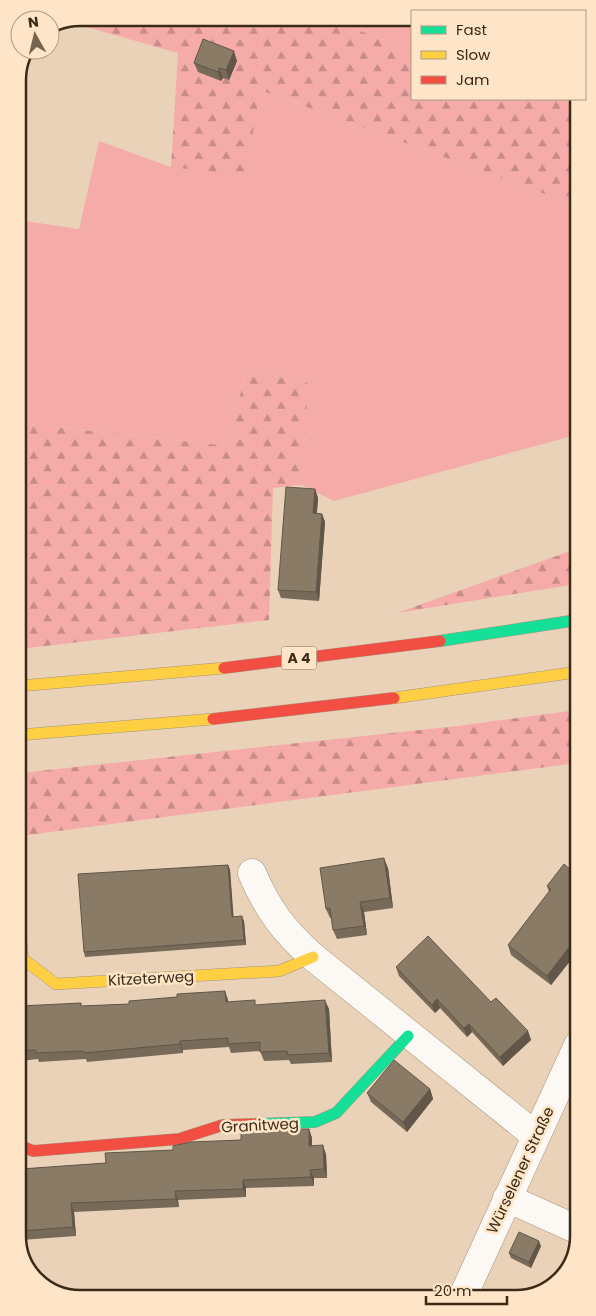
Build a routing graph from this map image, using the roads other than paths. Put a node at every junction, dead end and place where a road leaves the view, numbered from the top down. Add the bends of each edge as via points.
1 (570, 621) edge
2 (570, 673) edge
3 (26, 686) edge
4 (26, 736) edge
5 (252, 873) dead end
6 (313, 957) junction
7 (26, 961) edge
8 (408, 1036) junction
9 (570, 1062) edge
10 (536, 1136) junction
11 (26, 1148) edge
12 (507, 1198) junction
13 (570, 1226) edge
14 (466, 1290) edge

1 - 3 main road, A 4 via 436,643 103,681
2 - 4 main road via 436,693 113,730
5 - 6 street via 265,903 292,938
6 - 7 main road, Kitzeterweg via 279,971 56,984
6 - 8 street
8 - 10 street
8 - 11 main road, Granitweg via 336,1113 315,1122 223,1125 179,1139 70,1149 33,1151
9 - 10 street, Würselener Straße
10 - 12 street, Würselener Straße
12 - 13 street
12 - 14 street, Würselener Straße

